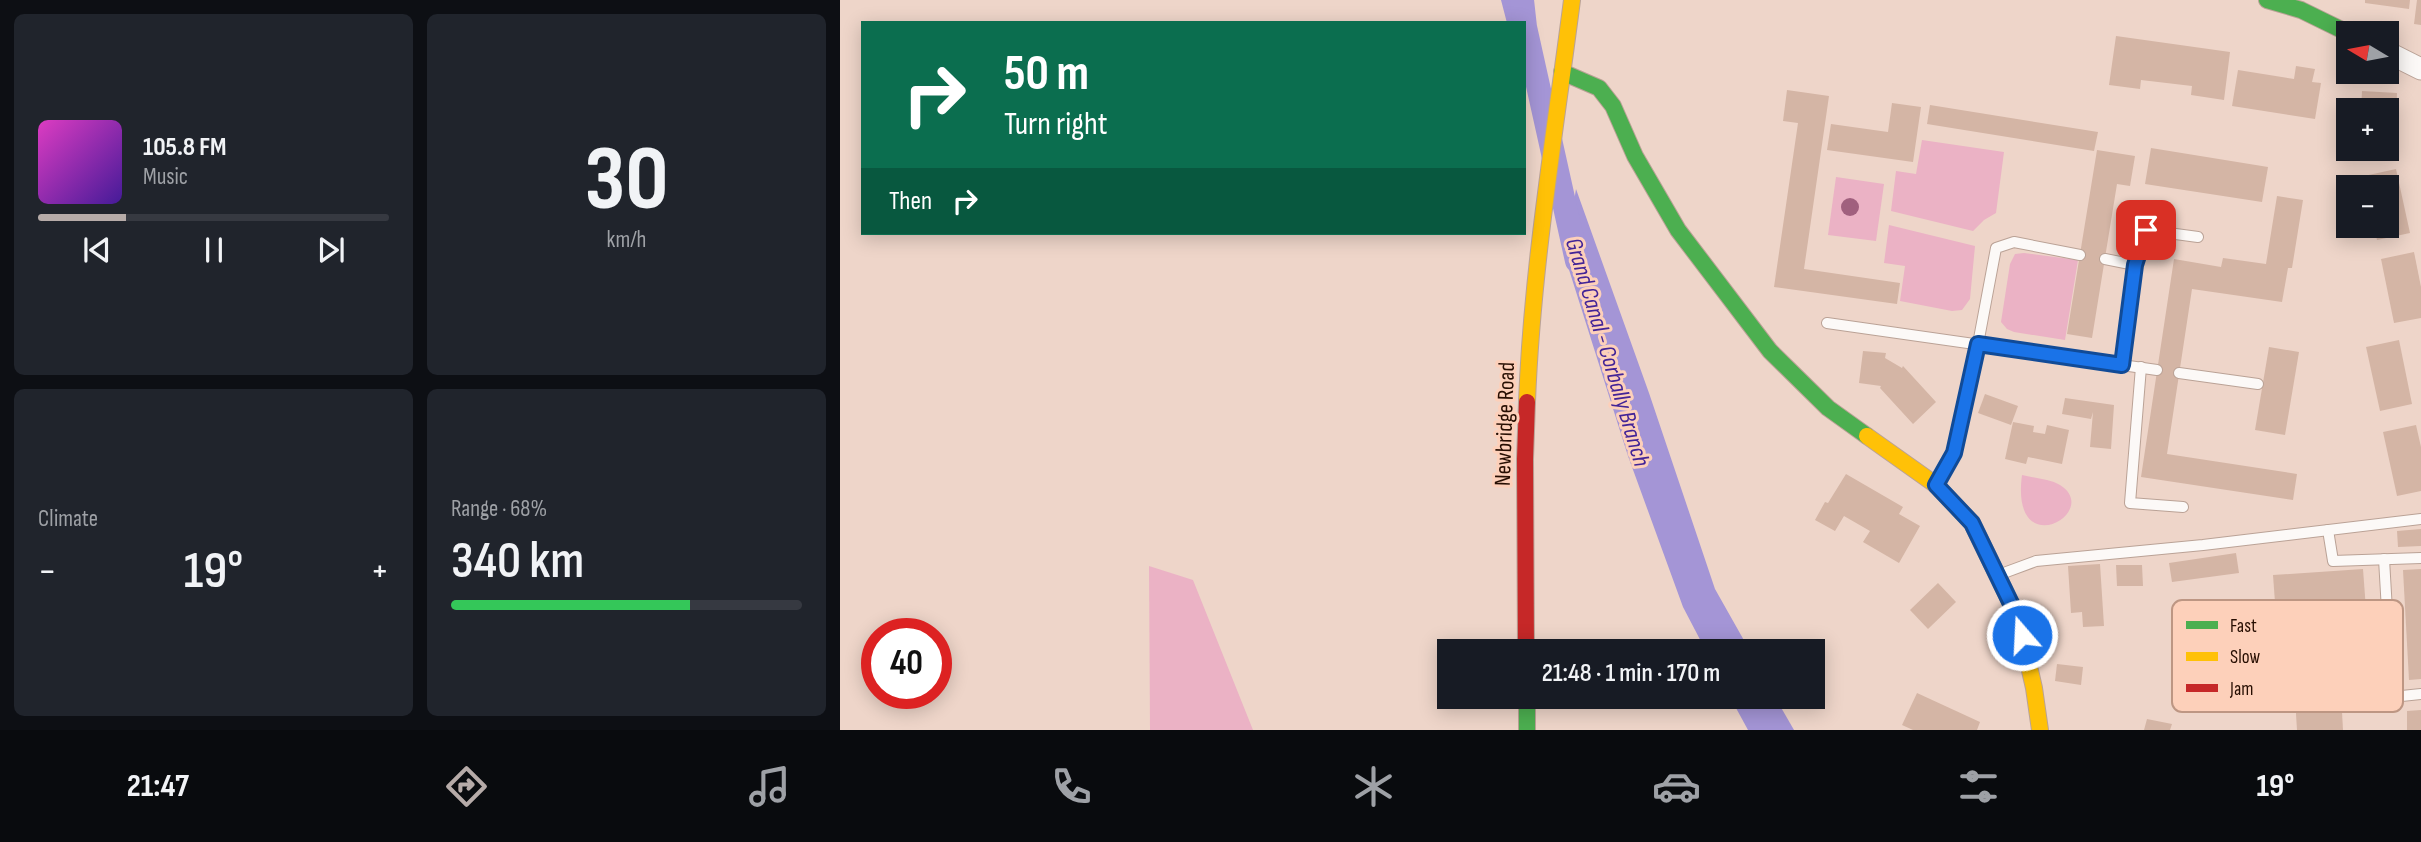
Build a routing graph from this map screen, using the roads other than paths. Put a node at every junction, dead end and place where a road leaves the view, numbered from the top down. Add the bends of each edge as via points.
1 (1572, 0) edge
2 (2267, 0) edge
3 (2336, 27) edge
4 (2399, 58) edge
5 (2421, 69) edge
6 (1563, 72) junction
7 (2199, 237) dead end
8 (2080, 255) dead end
9 (2105, 259) dead end
10 (2135, 265) junction
11 (1827, 323) dead end
12 (1978, 344) junction
13 (2122, 365) junction
14 (2141, 367) junction
15 (2157, 370) dead end
16 (2179, 373) dead end
17 (2258, 384) dead end
18 (1936, 485) junction
19 (2183, 507) dead end
20 (2421, 519) edge
21 (2328, 530) junction
22 (2421, 558) edge
23 (2384, 559) junction
24 (1998, 575) junction
25 (2386, 600) edge
26 (1526, 639) edge
27 (2421, 694) edge
28 (2403, 696) edge
29 (1527, 709) edge
30 (1527, 730) edge
31 (2040, 730) edge

1 - 6 street
2 - 3 street
4 - 5 street
6 - 18 street via 1599,88 1613,106 1634,156 1678,230 1770,351 1828,408
6 - 26 street, Newbridge Road via 1529,357
7 - 10 lane via 2146,230
8 - 12 lane via 2014,242 1996,248
9 - 10 lane
10 - 13 lane
11 - 12 lane
12 - 13 lane
12 - 18 lane via 1954,453
13 - 14 lane
14 - 15 lane
14 - 19 lane via 2130,503
16 - 17 lane
18 - 24 street via 1972,523
20 - 21 lane
21 - 23 lane via 2333,561
21 - 24 lane via 2036,561
22 - 23 lane
23 - 25 lane
24 - 31 street via 2018,618
27 - 28 lane
29 - 30 street

